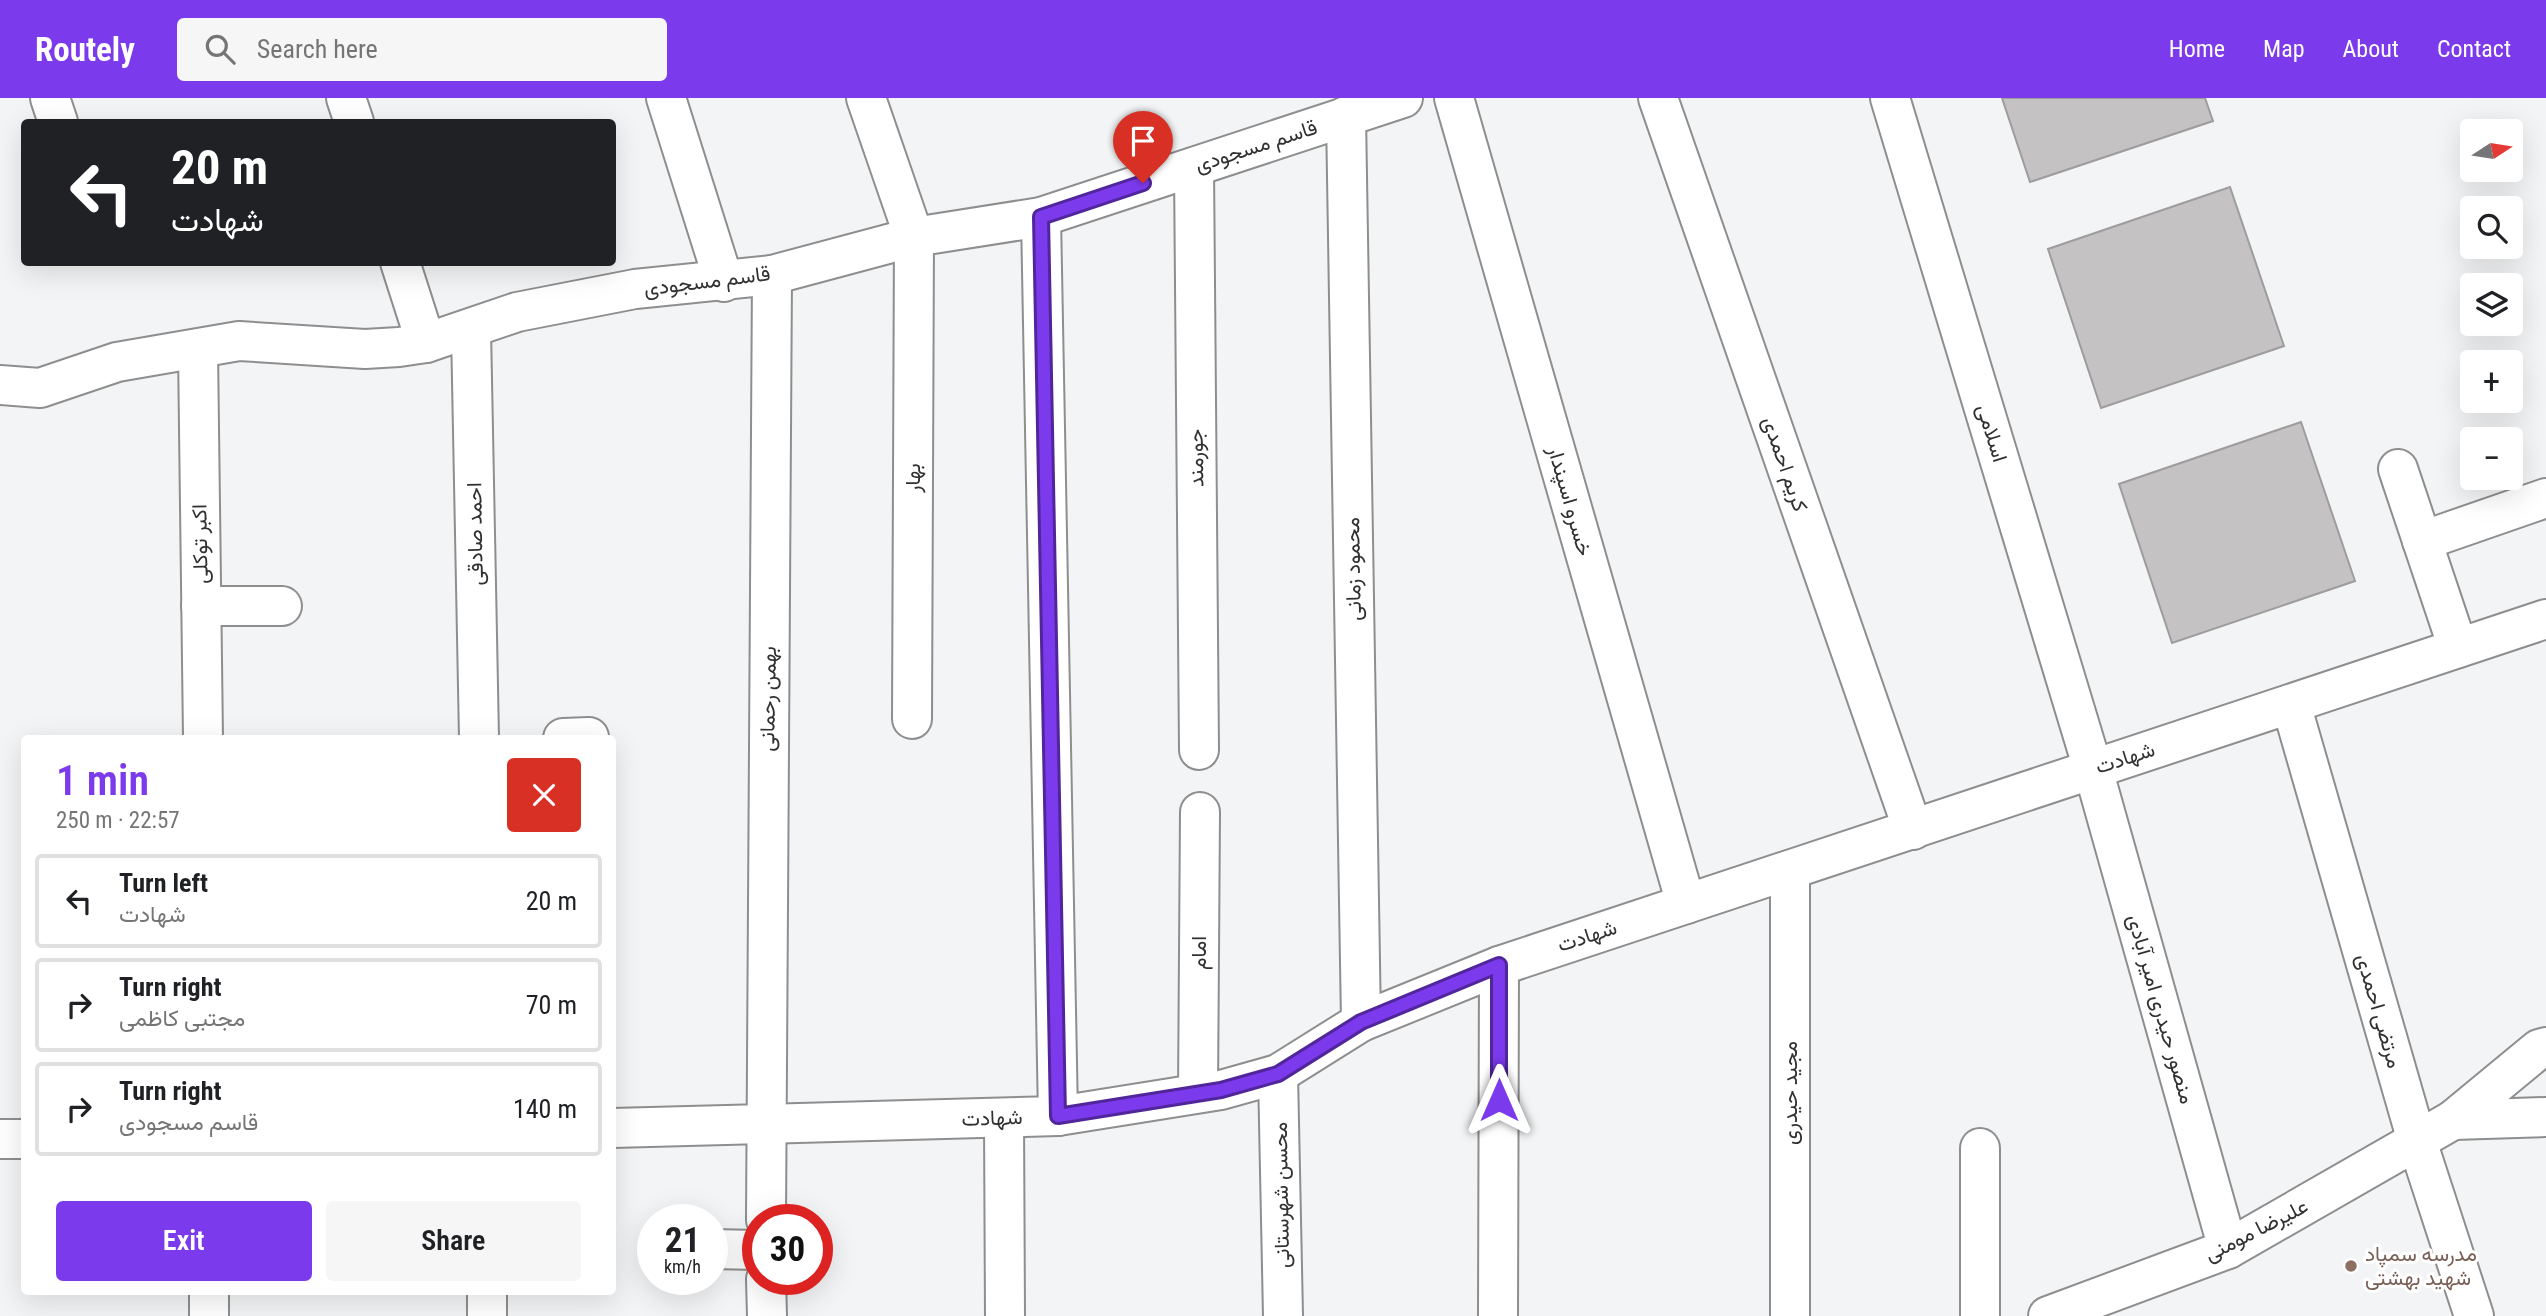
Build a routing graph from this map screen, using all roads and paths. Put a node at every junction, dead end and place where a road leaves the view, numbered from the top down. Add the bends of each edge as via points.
1 (50, 98) edge
2 (346, 98) edge
3 (666, 98) edge
4 (866, 98) edge
5 (1404, 98) edge
6 (1454, 98) edge
7 (1658, 98) edge
8 (1890, 98) edge
9 (1346, 116) junction
10 (57, 119) edge
11 (353, 119) edge
12 (1194, 167) junction
13 (1041, 217) junction
14 (914, 237) junction
15 (401, 266) edge
16 (772, 275) junction
17 (724, 282) junction
18 (471, 330) junction
19 (426, 343) junction
20 (198, 350) junction
21 (0, 385) edge
22 (2398, 470) dead end
23 (2546, 498) edge
24 (2422, 541) junction
25 (201, 606) junction
26 (282, 606) dead end
27 (2546, 619) edge
28 (2458, 648) junction
29 (2291, 704) junction
30 (912, 719) dead end
31 (203, 735) edge
32 (479, 735) edge
33 (1199, 750) dead end
34 (2094, 769) junction
35 (1200, 812) dead end
36 (1913, 830) junction
37 (1790, 870) junction
38 (1686, 904) junction
39 (1499, 965) junction
40 (1361, 1022) junction
41 (2546, 1047) edge
42 (1278, 1074) junction
43 (1198, 1093) junction
44 (1058, 1116) junction
45 (2546, 1117) edge
46 (1004, 1118) junction
47 (2453, 1120) junction
48 (765, 1123) junction
49 (616, 1128) edge
50 (0, 1139) edge
51 (21, 1139) edge
52 (2417, 1141) junction
53 (1980, 1148) dead end
54 (766, 1204) edge
55 (2228, 1249) junction
56 (209, 1295) edge
57 (487, 1295) edge
58 (766, 1295) edge
59 (209, 1316) edge
60 (487, 1316) edge
61 (767, 1316) edge
62 (1005, 1316) edge
63 (1283, 1316) edge
64 (1498, 1316) edge
65 (1790, 1316) edge
66 (1980, 1316) edge
67 (2048, 1316) edge
68 (2474, 1316) edge

1 - 10 street
2 - 11 street
3 - 17 street
4 - 14 street, بهار
5 - 9 street, قاسم مسجودی
6 - 38 street, خسرو اسپندار
7 - 36 street, کریم احمدی
8 - 34 street, اسلامی
9 - 12 street, قاسم مسجودی
9 - 40 street, محمود زمانی
12 - 13 street, قاسم مسجودی
12 - 33 street, جورمند
13 - 14 street, قاسم مسجودی
13 - 44 street
14 - 16 street, قاسم مسجودی
14 - 30 street, بهار
15 - 19 street
16 - 17 street, قاسم مسجودی
16 - 48 street, بهمن رحمانی
17 - 18 street, قاسم مسجودی via 635,289 517,312
18 - 19 street, قاسم مسجودی
18 - 32 street, احمد صادقی
19 - 20 street, قاسم مسجودی via 365,349 239,341
20 - 21 street, قاسم مسجودی via 117,362 40,388
20 - 25 street, اکبر توکلی
22 - 24 street
23 - 24 street
24 - 28 street
25 - 26 street
25 - 31 street, اکبر توکلی
27 - 28 street, شهادت
28 - 29 street, شهادت
29 - 34 street, شهادت
29 - 52 street, مرتضی احمدی
34 - 36 street, شهادت
34 - 55 street, منصور حیدری امیر آبادی
35 - 43 street, امام
36 - 37 street, شهادت
37 - 38 street, شهادت
37 - 65 street, مجید حیدری
38 - 39 street, شهادت
39 - 40 street, شهادت
39 - 64 street
40 - 42 street, شهادت
41 - 47 street, علیرضا مومنی
42 - 43 street, شهادت
42 - 63 street, محسن شهرستانی
43 - 44 street, شهادت
44 - 46 street, شهادت
45 - 47 street, علیرضا مومنی
46 - 48 street, شهادت
46 - 62 street
47 - 52 street, علیرضا مومنی
48 - 49 street, شهادت
48 - 54 street, بهمن رحمانی
50 - 51 street
52 - 55 street, علیرضا مومنی
52 - 68 street, مرتضی احمدی
53 - 66 street
55 - 67 street, علیرضا مومنی
56 - 59 street
57 - 60 street
58 - 61 street

